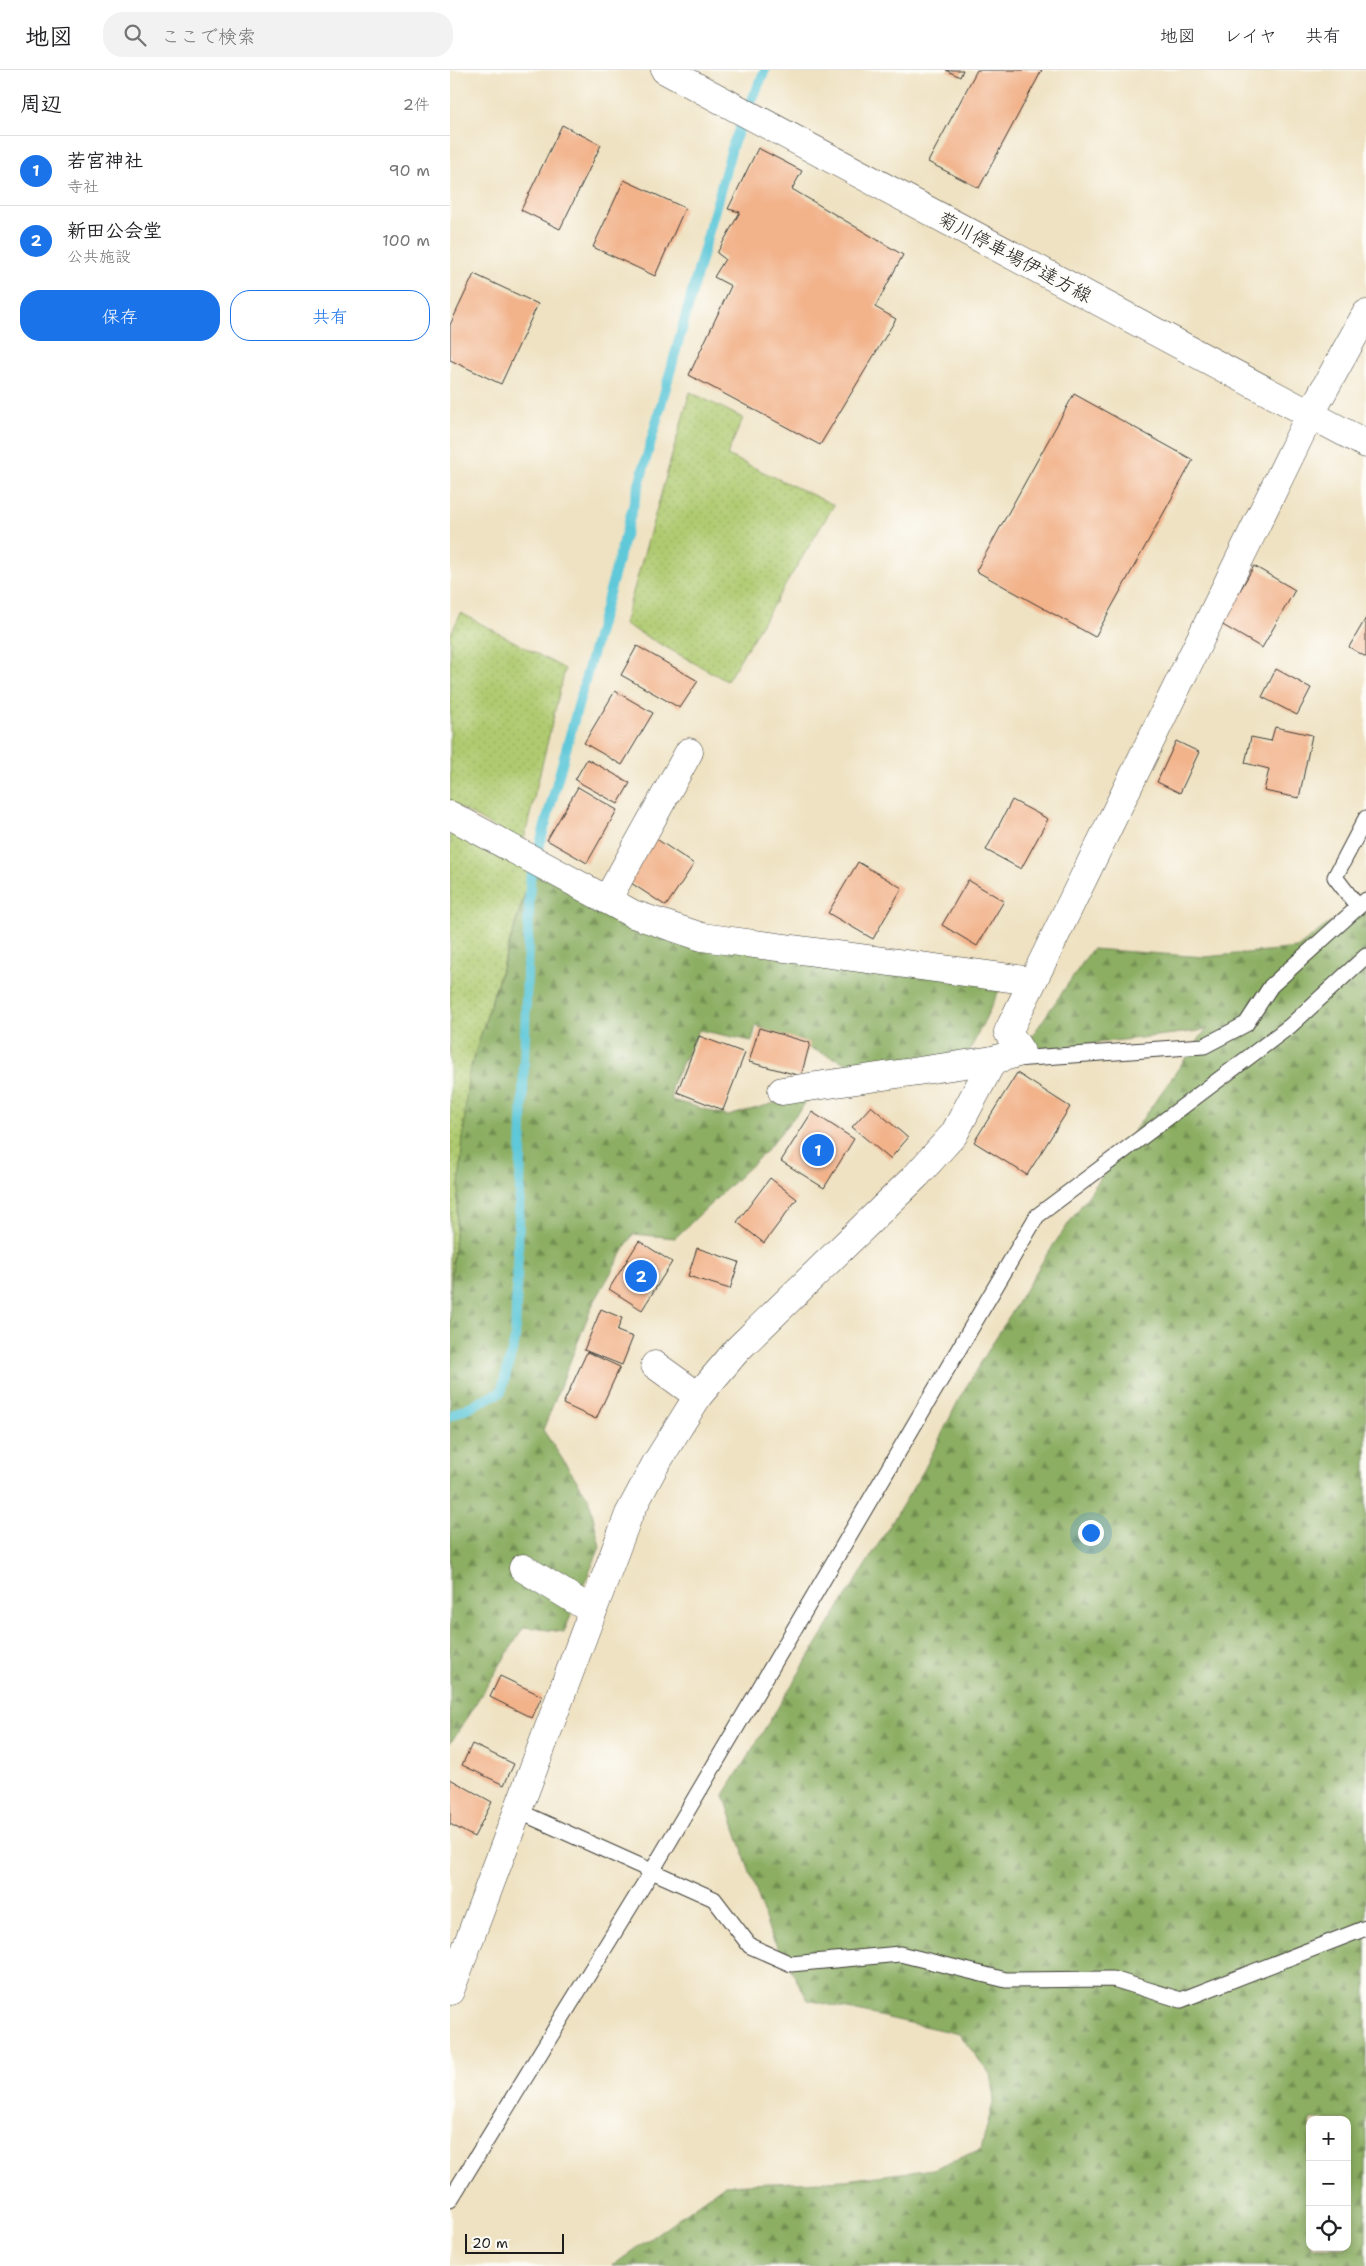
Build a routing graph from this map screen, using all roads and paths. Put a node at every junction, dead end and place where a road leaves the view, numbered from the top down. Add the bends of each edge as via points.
1 (665, 70) edge
2 (1366, 314) edge
3 (1310, 415) junction
4 (1366, 444) edge
5 (689, 752) dead end
6 (450, 815) edge
7 (1366, 818) edge
8 (607, 900) junction
9 (1362, 904) edge
10 (1366, 956) edge
11 (1032, 981) junction
12 (993, 1060) junction
13 (782, 1091) dead end
14 (654, 1365) dead end
15 (698, 1396) junction
16 (523, 1568) dead end
17 (593, 1611) junction
18 (518, 1811) junction
19 (652, 1871) junction
20 (1366, 1928) edge
21 (450, 1990) edge
22 (450, 2200) edge

1 - 3 street, 菊川停車場伊達方線
2 - 3 street
3 - 4 street, 菊川停車場伊達方線
3 - 11 street
5 - 8 street
6 - 8 street
7 - 9 lane via 1335,877
8 - 11 street via 633,914 702,937
9 - 12 lane via 1271,986 1246,1024 1204,1046
10 - 19 lane via 1290,1026 1037,1216
11 - 12 street via 1008,1032 1021,1052
12 - 13 street
12 - 15 street via 954,1134 917,1176 738,1350
14 - 15 street
15 - 17 street via 629,1514
16 - 17 street
17 - 18 street
18 - 19 lane
18 - 21 street
19 - 20 lane via 714,1899 750,1946 791,1964 900,1954 1006,1980 1113,1979 1181,2000
19 - 22 lane

